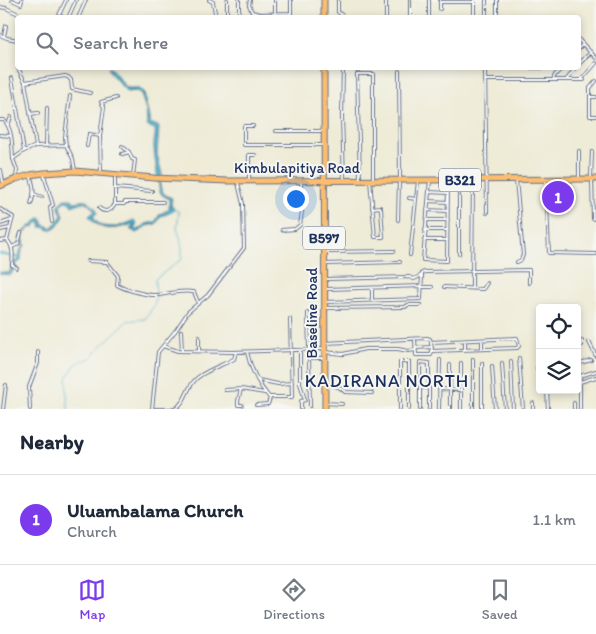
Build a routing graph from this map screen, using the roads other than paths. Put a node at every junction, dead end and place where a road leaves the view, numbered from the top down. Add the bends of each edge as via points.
1 (12, 0) edge
2 (22, 0) edge
3 (66, 0) edge
4 (76, 0) edge
5 (86, 0) edge
6 (209, 0) edge
7 (227, 0) edge
8 (239, 0) edge
9 (250, 0) edge
10 (275, 0) edge
11 (291, 0) edge
12 (324, 0) edge
13 (338, 0) edge
14 (386, 0) edge
15 (410, 0) edge
16 (429, 0) edge
17 (486, 0) edge
18 (497, 0) edge
19 (213, 1) edge
20 (440, 1) edge
21 (474, 1) edge
22 (0, 7) edge
23 (440, 9) dead end
24 (252, 12) joint
25 (275, 12) junction
26 (291, 13) joint
27 (342, 14) dead end
28 (21, 15) edge
29 (59, 15) edge
30 (69, 15) edge
31 (79, 15) edge
32 (215, 15) edge
33 (227, 15) edge
34 (239, 15) edge
35 (324, 15) edge
36 (386, 15) edge
37 (410, 15) edge
38 (429, 15) edge
39 (474, 15) edge
40 (486, 15) edge
41 (497, 15) edge
42 (6, 26) dead end
43 (0, 35) edge
44 (3, 37) junction
45 (15, 39) edge
46 (581, 42) edge
47 (584, 44) junction
48 (581, 46) edge
49 (591, 52) junction
50 (596, 58) edge
51 (581, 62) edge
52 (596, 62) edge
53 (19, 70) edge
54 (324, 70) edge
55 (343, 70) edge
56 (485, 70) edge
57 (560, 70) edge
58 (574, 70) edge
59 (399, 71) dead end
60 (12, 78) dead end
61 (485, 80) junction
62 (553, 80) junction
63 (567, 80) junction
64 (596, 81) edge
65 (25, 82) junction
66 (590, 88) junction
67 (596, 88) edge
68 (90, 93) dead end
69 (70, 96) dead end
70 (590, 97) junction
71 (596, 97) edge
72 (116, 98) dead end
73 (590, 107) junction
74 (596, 107) edge
75 (47, 108) dead end
76 (30, 114) junction
77 (37, 114) dead end
78 (596, 116) edge
79 (11, 117) dead end
80 (0, 120) edge
81 (8, 125) junction
82 (252, 126) dead end
83 (276, 131) dead end
84 (324, 131) junction
85 (0, 135) edge
86 (11, 136) junction
87 (100, 136) junction
88 (66, 145) junction
89 (324, 145) junction
90 (36, 146) junction
91 (46, 146) junction
92 (87, 146) dead end
93 (122, 146) dead end
94 (24, 151) junction
95 (579, 151) dead end
96 (129, 152) junction
97 (592, 152) dead end
98 (122, 154) dead end
99 (255, 155) dead end
100 (13, 159) junction
101 (1, 170) edge
102 (75, 171) junction
103 (44, 173) junction
104 (101, 173) junction
105 (115, 174) junction
106 (30, 176) junction
107 (133, 176) junction
108 (16, 179) junction
109 (579, 179) junction
110 (593, 179) edge
111 (324, 180) junction
112 (344, 180) junction
113 (360, 180) junction
114 (372, 180) junction
115 (400, 180) junction
116 (418, 180) junction
117 (430, 180) junction
118 (448, 180) junction
119 (459, 180) junction
120 (473, 180) junction
121 (488, 180) junction
122 (516, 180) junction
123 (546, 180) junction
124 (238, 181) junction
125 (249, 181) junction
126 (301, 181) junction
127 (2, 185) edge
128 (115, 188) junction
129 (152, 191) dead end
130 (429, 192) junction
131 (448, 193) junction
132 (34, 194) junction
133 (42, 197) dead end
134 (409, 198) dead end
135 (416, 199) junction
136 (163, 202) dead end
137 (428, 202) junction
138 (448, 202) junction
139 (31, 204) dead end
140 (115, 204) junction
141 (99, 208) dead end
142 (372, 208) junction
143 (0, 209) edge
144 (427, 210) junction
145 (448, 211) junction
146 (487, 213) dead end
147 (593, 219) dead end
148 (12, 220) junction
149 (398, 220) dead end
150 (426, 220) junction
151 (448, 220) junction
152 (52, 222) dead end
153 (0, 224) edge
154 (10, 228) junction
155 (282, 230) dead end
156 (425, 230) junction
157 (447, 230) junction
158 (0, 232) edge
159 (21, 233) dead end
160 (7, 240) junction
161 (424, 240) junction
162 (447, 240) junction
163 (0, 241) edge
164 (12, 247) junction
165 (324, 252) junction
166 (394, 252) dead end
167 (459, 254) dead end
168 (596, 254) edge
169 (410, 256) dead end
170 (88, 261) dead end
171 (400, 262) dead end
172 (517, 262) dead end
173 (324, 264) junction
174 (16, 268) dead end
175 (473, 272) junction
176 (422, 275) junction
177 (325, 279) junction
178 (487, 283) dead end
179 (529, 283) dead end
180 (444, 286) dead end
181 (422, 287) junction
182 (432, 287) dead end
183 (472, 287) junction
184 (372, 288) junction
185 (325, 290) junction
186 (372, 300) junction
187 (198, 303) junction
188 (325, 305) junction
189 (421, 305) dead end
190 (308, 314) dead end
191 (290, 319) dead end
192 (182, 331) dead end
193 (199, 337) dead end
194 (415, 339) junction
195 (482, 340) junction
196 (465, 341) junction
197 (582, 341) dead end
198 (431, 342) junction
199 (589, 342) dead end
200 (581, 345) edge
201 (163, 346) junction
202 (309, 349) junction
203 (415, 349) junction
204 (432, 349) junction
205 (482, 349) junction
206 (291, 350) junction
207 (300, 350) junction
208 (325, 350) junction
209 (465, 350) junction
210 (182, 351) junction
211 (199, 351) junction
212 (38, 352) dead end
213 (236, 352) junction
214 (248, 352) junction
215 (596, 356) edge
216 (519, 358) dead end
217 (473, 359) dead end
218 (440, 360) dead end
219 (591, 360) dead end
220 (511, 361) dead end
221 (461, 363) dead end
222 (482, 363) dead end
223 (502, 363) dead end
224 (581, 363) edge
225 (450, 365) dead end
226 (492, 366) dead end
227 (596, 370) edge
228 (581, 376) edge
229 (596, 377) edge
230 (257, 381) junction
231 (581, 382) edge
232 (292, 383) junction
233 (6, 386) dead end
234 (325, 386) junction
235 (420, 388) junction
236 (428, 388) junction
237 (241, 389) junction
238 (225, 390) dead end
239 (440, 390) junction
240 (450, 390) junction
241 (461, 390) junction
242 (265, 393) junction
243 (372, 393) dead end
244 (547, 394) edge
245 (579, 394) edge
246 (270, 398) junction
247 (533, 403) dead end
248 (574, 403) dead end
249 (342, 404) dead end
250 (242, 405) dead end
251 (256, 405) dead end
252 (310, 406) dead end
253 (325, 406) edge
254 (3, 409) edge
255 (30, 409) edge
256 (152, 409) edge
257 (175, 409) edge
258 (302, 409) edge
259 (400, 409) edge
260 (409, 409) edge
261 (420, 409) edge
262 (429, 409) edge
263 (439, 409) edge
264 (450, 409) edge
265 (461, 409) edge
266 (473, 409) edge
267 (482, 409) edge
268 (495, 409) edge
269 (505, 409) edge
270 (513, 409) edge
271 (522, 409) edge
272 (533, 409) edge
273 (548, 409) edge
274 (574, 409) edge
275 (580, 409) edge

1 - 2 street via 21,4
3 - 29 street
4 - 30 street
5 - 31 street
6 - 19 street
7 - 33 street
8 - 34 street
9 - 24 street
10 - 25 street
11 - 26 street
12 - 35 main road
13 - 27 street via 338,12
14 - 36 street
15 - 37 street
16 - 38 street
17 - 40 street
18 - 41 street
19 - 32 street
20 - 21 street
20 - 23 street
21 - 39 street
22 - 28 street
24 - 25 street
25 - 26 street
42 - 44 street
43 - 44 street
44 - 45 street
46 - 47 street
47 - 48 street
47 - 49 street
49 - 50 street
49 - 51 street
52 - 63 street via 583,80
53 - 65 street
54 - 84 main road, Baseline Road / B597
55 - 112 street
56 - 61 street
57 - 62 street
58 - 63 street
59 - 115 street
60 - 94 street
61 - 62 street
61 - 121 street
62 - 63 street
64 - 66 street
65 - 68 street via 64,76 71,80 72,89
65 - 76 street
66 - 67 street
66 - 70 street
69 - 88 street
70 - 71 street
70 - 73 street
72 - 87 street via 101,102 104,107
73 - 74 street
73 - 78 street via 590,116
75 - 91 street
76 - 77 street
76 - 90 street
79 - 81 street
80 - 81 street
81 - 86 street
82 - 89 street via 244,126 244,145
83 - 84 street
84 - 89 main road, Baseline Road / B597
85 - 86 street
86 - 100 street
87 - 92 street via 89,134
87 - 104 street
88 - 91 street
88 - 102 street
89 - 111 main road, Baseline Road / B597
90 - 91 street
90 - 94 street
93 - 96 street
94 - 100 street
95 - 109 street
96 - 98 street
96 - 107 street via 135,160
97 - 110 street
99 - 125 street via 249,155
100 - 108 street
101 - 127 street
102 - 103 main road, Kimbulapitiya Road / B321
102 - 104 main road, Kimbulapitiya Road / B321
103 - 106 main road, Kimbulapitiya Road / B321
103 - 152 street via 53,205 50,207
104 - 105 main road, Kimbulapitiya Road / B321
105 - 107 main road, Kimbulapitiya Road / B321
105 - 128 street
106 - 108 main road, Kimbulapitiya Road / B321
106 - 132 street
107 - 124 main road, Kimbulapitiya Road / B321
108 - 127 main road, Kimbulapitiya Road / B321
109 - 110 main road, Kimbulapitiya Road / B321
109 - 123 main road, Kimbulapitiya Road / B321
110 - 147 street
111 - 112 main road, Kimbulapitiya Road / B321
111 - 126 main road, Kimbulapitiya Road / B321
111 - 165 main road, Baseline Road / B597
112 - 113 main road, Kimbulapitiya Road / B321
113 - 114 main road, Kimbulapitiya Road / B321
113 - 114 street via 357,74 369,73 373,74
114 - 115 main road, Kimbulapitiya Road / B321
114 - 142 street
115 - 116 main road, Kimbulapitiya Road / B321
115 - 149 street
116 - 117 main road, Kimbulapitiya Road / B321
116 - 135 street
117 - 118 main road, Kimbulapitiya Road / B321
117 - 130 street
118 - 119 main road, Kimbulapitiya Road / B321
118 - 131 street
119 - 120 main road, Kimbulapitiya Road / B321
119 - 167 street
120 - 121 main road, Kimbulapitiya Road / B321
120 - 175 street
121 - 122 main road, Kimbulapitiya Road / B321
121 - 146 street
122 - 123 main road, Kimbulapitiya Road / B321
122 - 172 street via 523,255
123 - 168 street via 549,253
124 - 125 main road, Kimbulapitiya Road / B321
124 - 187 street via 244,248 208,295
125 - 126 main road, Kimbulapitiya Road / B321
126 - 155 street via 300,225 296,229
128 - 129 street
128 - 140 street
130 - 131 street
130 - 137 street
131 - 138 street
132 - 133 street
132 - 139 street
134 - 135 street
135 - 169 street
136 - 140 street
137 - 138 street
137 - 144 street
138 - 145 street
140 - 141 street via 109,211
142 - 142 street via 375,237 383,237 381,209
143 - 148 street via 13,217
144 - 145 street
144 - 150 street
145 - 151 street
148 - 153 street
148 - 154 street
150 - 151 street
150 - 156 street
151 - 157 street
154 - 158 street
154 - 160 street
156 - 157 street
156 - 161 street
157 - 162 street
159 - 164 street via 18,244
160 - 163 street
160 - 164 street
161 - 162 street
161 - 162 street via 423,260 447,261
164 - 174 street via 12,265
165 - 166 street
165 - 173 main road, Baseline Road / B597
170 - 187 street via 107,262 118,276 117,284 123,288 159,295 180,290 194,292
171 - 173 street
173 - 177 main road, Baseline Road / B597
175 - 176 street via 424,272
175 - 179 street via 528,270
175 - 183 street
176 - 177 street via 414,279
176 - 181 street
177 - 185 main road, Baseline Road / B597
178 - 183 street via 483,288
180 - 183 street
181 - 182 street
181 - 184 street
181 - 186 street via 422,299
184 - 185 street
184 - 186 street
185 - 188 main road, Baseline Road / B597
186 - 188 street
187 - 201 street
188 - 189 street
188 - 208 main road, Baseline Road / B597
190 - 202 street
191 - 206 street
192 - 210 street
193 - 211 street
194 - 198 street via 430,339
194 - 203 street
194 - 208 street
195 - 196 street
195 - 205 street
195 - 205 street via 517,338 519,346
196 - 198 street
196 - 209 street
197 - 200 street
198 - 204 street
199 - 215 street
201 - 210 street
201 - 256 street via 158,352
202 - 207 street
202 - 208 street
203 - 204 street
203 - 204 street via 417,356 431,355
203 - 208 street via 365,349 343,354
204 - 209 street
205 - 209 street
206 - 207 street
206 - 214 street
206 - 232 street
207 - 258 street via 300,383 305,400 301,401
208 - 234 main road, Baseline Road / B597
208 - 252 street via 309,358
210 - 211 street
211 - 213 street
212 - 255 street via 38,363 29,387
213 - 214 street
213 - 257 street via 234,358 197,378 184,402
214 - 230 street
216 - 271 street
217 - 266 street
218 - 239 street
219 - 224 street
220 - 270 street
221 - 241 street
222 - 267 street
223 - 269 street
225 - 240 street
226 - 268 street
227 - 228 street
229 - 231 street
230 - 232 street
230 - 242 street
232 - 246 street via 292,397
233 - 254 street
234 - 243 street via 331,384 345,392
234 - 253 main road, Baseline Road / B597
235 - 236 street
235 - 236 street via 420,363 427,362
235 - 261 street
236 - 262 street
237 - 238 street
237 - 242 street
237 - 250 street via 238,405
239 - 240 street
239 - 263 street
240 - 241 street
240 - 264 street
241 - 265 street
242 - 246 street
244 - 273 street
245 - 275 street
246 - 251 street via 268,404
247 - 272 street
248 - 274 street
249 - 253 street
256 - 257 street
259 - 260 street via 400,362 409,362

